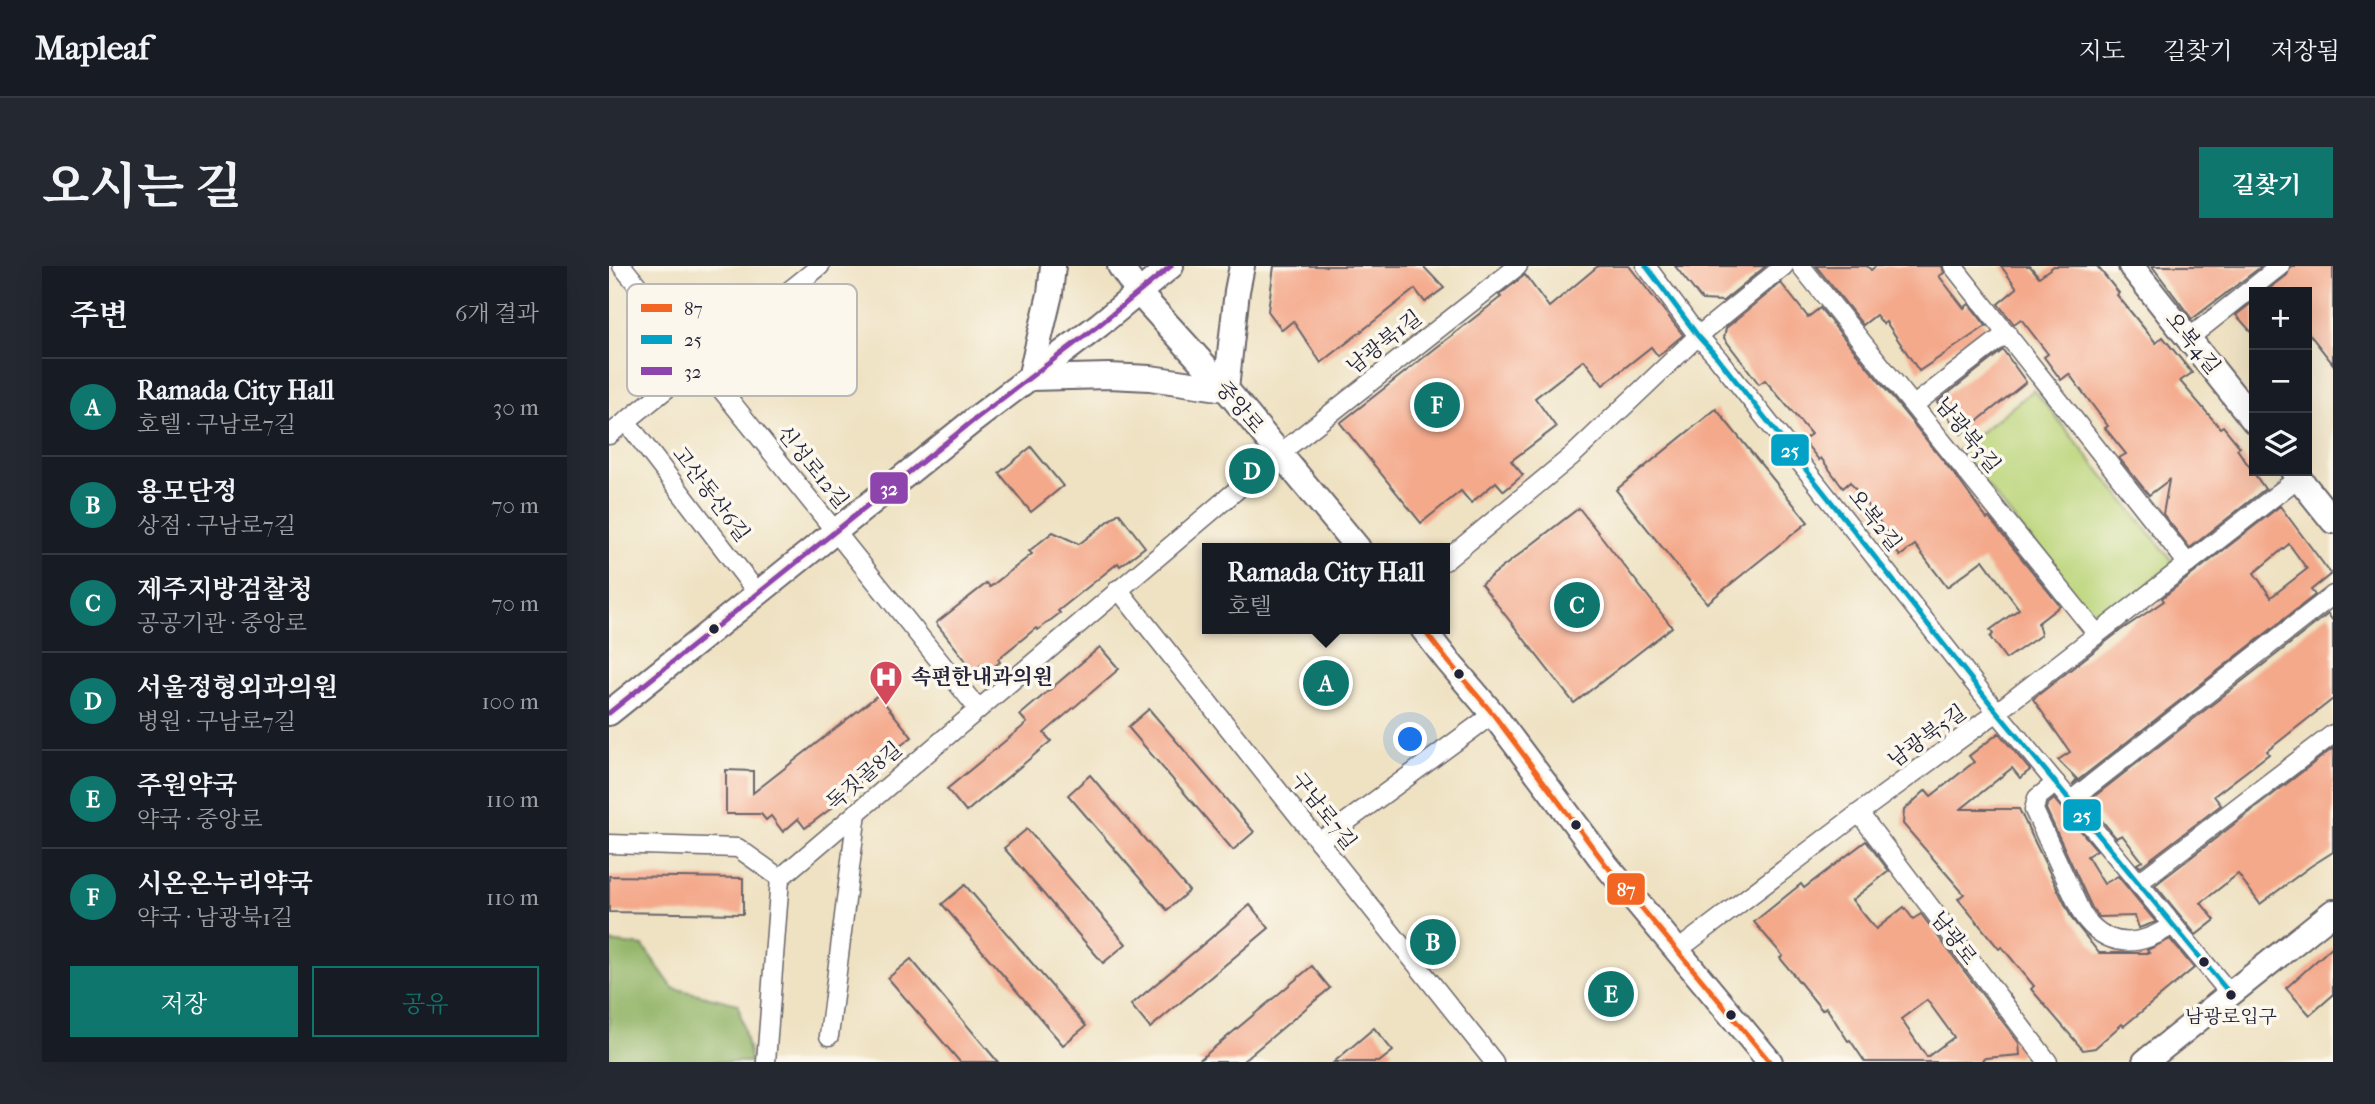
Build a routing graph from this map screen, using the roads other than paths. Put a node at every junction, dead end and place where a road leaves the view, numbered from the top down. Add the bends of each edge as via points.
1 (622, 266) edge
2 (820, 266) edge
3 (1053, 266) edge
4 (1120, 266) edge
5 (1171, 266) edge
6 (1242, 266) edge
7 (1518, 266) edge
8 (1646, 266) edge
9 (1784, 266) edge
10 (1801, 266) edge
11 (1953, 266) edge
12 (2131, 266) edge
13 (2280, 266) edge
14 (637, 284) edge
15 (798, 284) edge
16 (1139, 292) junction
17 (2007, 333) junction
18 (1698, 336) junction
19 (2189, 338) junction
20 (1030, 377) junction
21 (1226, 389) junction
22 (658, 396) edge
23 (727, 396) edge
24 (1914, 405) junction
25 (2249, 415) edge
26 (627, 421) junction
27 (609, 435) edge
28 (1279, 454) junction
29 (2294, 476) edge
30 (2298, 476) edge
31 (2333, 521) edge
32 (837, 533) junction
33 (1354, 543) edge
34 (1450, 557) edge
35 (2188, 564) junction
36 (1118, 589) junction
37 (759, 594) junction
38 (2333, 595) edge
39 (1427, 634) edge
40 (2097, 634) junction
41 (978, 709) junction
42 (1997, 712) junction
43 (609, 713) edge
44 (1493, 714) junction
45 (2333, 734) edge
46 (2056, 783) junction
47 (2070, 801) junction
48 (857, 812) junction
49 (1859, 813) junction
50 (1319, 842) junction
51 (609, 844) edge
52 (780, 878) junction
53 (2138, 883) junction
54 (2333, 912) edge
55 (2172, 925) junction
56 (1678, 950) junction
57 (2231, 995) junction
58 (829, 1036) dead end
59 (766, 1062) edge
60 (1494, 1062) edge
61 (1770, 1062) edge
62 (2048, 1062) edge
63 (2145, 1062) edge

1 - 14 street, 신성로12길
2 - 15 street
3 - 20 main road via 1051,293
4 - 16 main road, 중앙로
5 - 16 main road
6 - 21 main road
7 - 28 street, 남광북1길
8 - 18 street, 오복2길
9 - 18 street
10 - 24 street, 남광북3길
11 - 17 street
12 - 19 main road, 오복4길
13 - 19 street
16 - 20 main road
16 - 21 main road, 중앙로
17 - 24 street
17 - 35 street
18 - 34 street via 1573,454
18 - 42 street, 오복2길
19 - 25 main road, 오복4길
20 - 21 main road via 1150,378
20 - 32 main road
21 - 28 main road, 중앙로
22 - 26 street
23 - 32 street, 신성로12길
24 - 40 street, 남광북3길
26 - 27 street
26 - 37 street, 고산동산6길
28 - 33 main road, 중앙로
28 - 36 street
29 - 35 street, 남광북5길
30 - 31 main road
32 - 37 main road
32 - 41 street
35 - 40 street, 남광북5길
36 - 41 street
36 - 50 street, 구남로7길
37 - 43 main road
38 - 47 street
39 - 44 main road
40 - 42 street, 남광북5길
41 - 48 street, 독짓골8길
42 - 46 street, 오복2길
42 - 49 street, 남광북5길
44 - 50 street
44 - 56 main road via 1606,865
45 - 53 street
46 - 47 street, 오복2길
46 - 55 street via 2037,798 2034,810 2092,928 2103,936 2136,942 2155,937
47 - 53 street, 오복2길
48 - 52 street, 독짓골8길
48 - 58 street
49 - 56 street, 남광북5길
49 - 62 street, 남광로
50 - 60 street, 구남로7길
51 - 52 street via 739,848
52 - 59 street
53 - 55 street, 오복2길
54 - 57 main road
55 - 57 street, 오복2길
56 - 61 main road
57 - 63 main road

